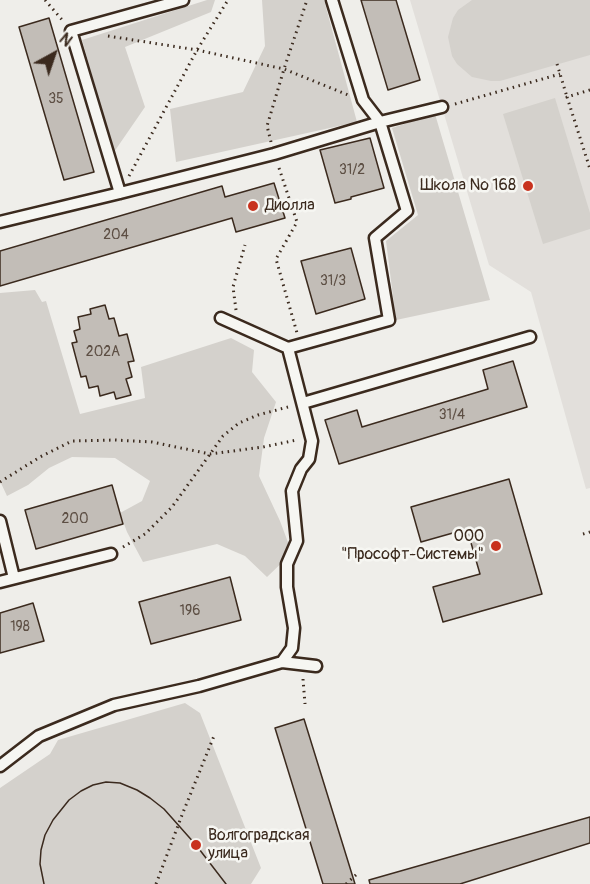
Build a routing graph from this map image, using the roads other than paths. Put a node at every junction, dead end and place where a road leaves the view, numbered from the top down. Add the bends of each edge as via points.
1 (183, 0) edge
2 (332, 0) edge
3 (442, 107) road end
4 (380, 122) junction
5 (120, 193) junction
6 (0, 222) edge
7 (221, 318) dead end
8 (530, 337) dead end
9 (288, 348) junction
10 (303, 403) junction
11 (0, 521) edge
12 (111, 554) road end
13 (14, 578) junction
14 (0, 582) edge
15 (282, 662) junction
16 (316, 666) road end
17 (0, 766) edge

1 - 5 lane via 71,31
2 - 4 lane via 363,100
3 - 4 lane
4 - 5 lane
4 - 9 lane via 407,211 375,238 389,320
5 - 6 lane
7 - 9 lane
8 - 10 lane
9 - 10 lane
10 - 15 lane via 312,441 309,459 292,491 297,541 287,564 287,587 294,628 292,648
11 - 13 lane
12 - 13 lane
13 - 14 lane
15 - 16 lane
15 - 17 lane via 114,705 39,736

